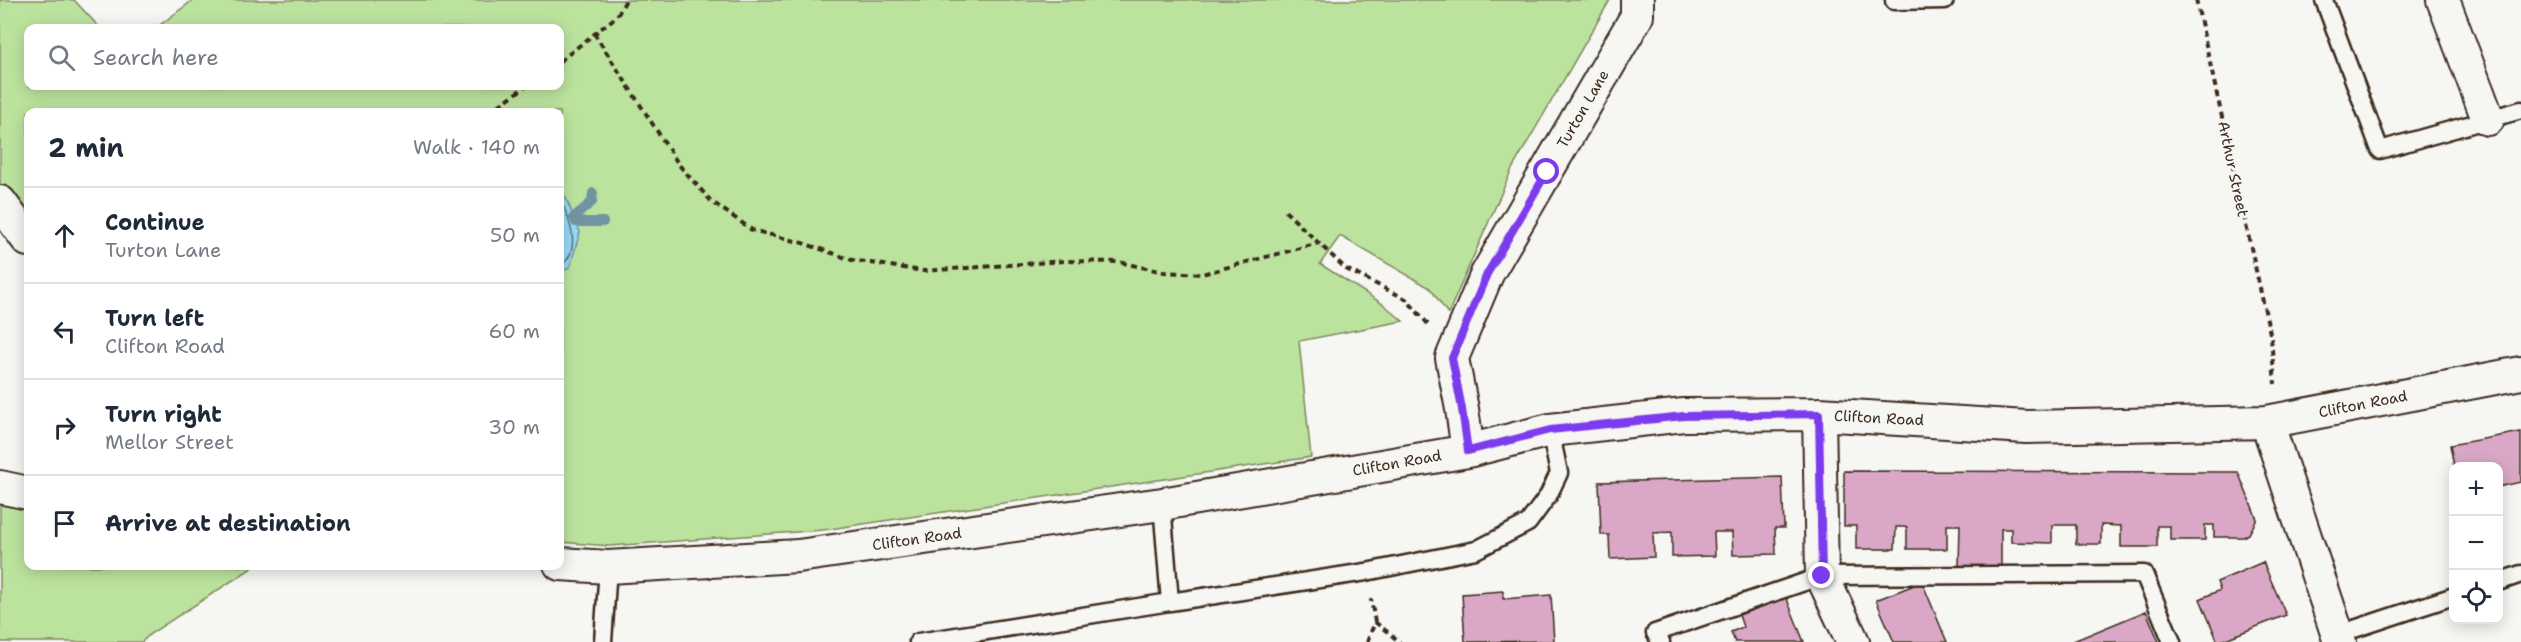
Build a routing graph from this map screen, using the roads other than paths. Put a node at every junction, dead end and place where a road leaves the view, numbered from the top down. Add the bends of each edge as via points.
1 (1637, 0) edge
2 (1946, 0) edge
3 (2324, 0) edge
4 (2443, 0) edge
5 (1894, 1) edge
6 (2521, 110) edge
7 (2488, 119) junction
8 (0, 202) edge
9 (24, 235) edge
10 (2521, 373) edge
11 (1819, 414) junction
12 (2267, 422) junction
13 (1550, 430) junction
14 (1468, 451) junction
15 (0, 488) edge
16 (24, 492) edge
17 (1162, 504) junction
18 (564, 564) edge
19 (608, 567) junction
20 (2521, 574) edge
21 (1822, 576) junction
22 (2503, 581) edge
23 (2449, 598) edge
24 (1170, 602) junction
25 (2331, 640) edge
26 (603, 642) edge
27 (918, 642) edge
28 (1661, 642) edge
29 (1853, 642) edge
30 (2172, 642) edge

1 - 14 street, Turton Lane via 1637,16 1487,274 1452,358
2 - 5 lane
3 - 7 lane via 2380,150
4 - 7 street
6 - 7 lane
8 - 9 street
10 - 12 street, Clifton Road
11 - 12 street, Clifton Road via 2026,427
11 - 13 street, Clifton Road via 1684,416
11 - 21 street
12 - 25 street
13 - 14 street, Clifton Road
13 - 24 lane via 1558,473 1548,496 1528,523 1476,550 1366,572
14 - 17 street, Clifton Road
15 - 16 street
17 - 19 street, Clifton Road via 798,556
17 - 24 lane
18 - 19 street, Clifton Road
19 - 26 lane
20 - 22 lane
21 - 28 lane via 1655,633
21 - 29 street
21 - 30 lane via 2144,574
23 - 25 lane
24 - 27 lane

